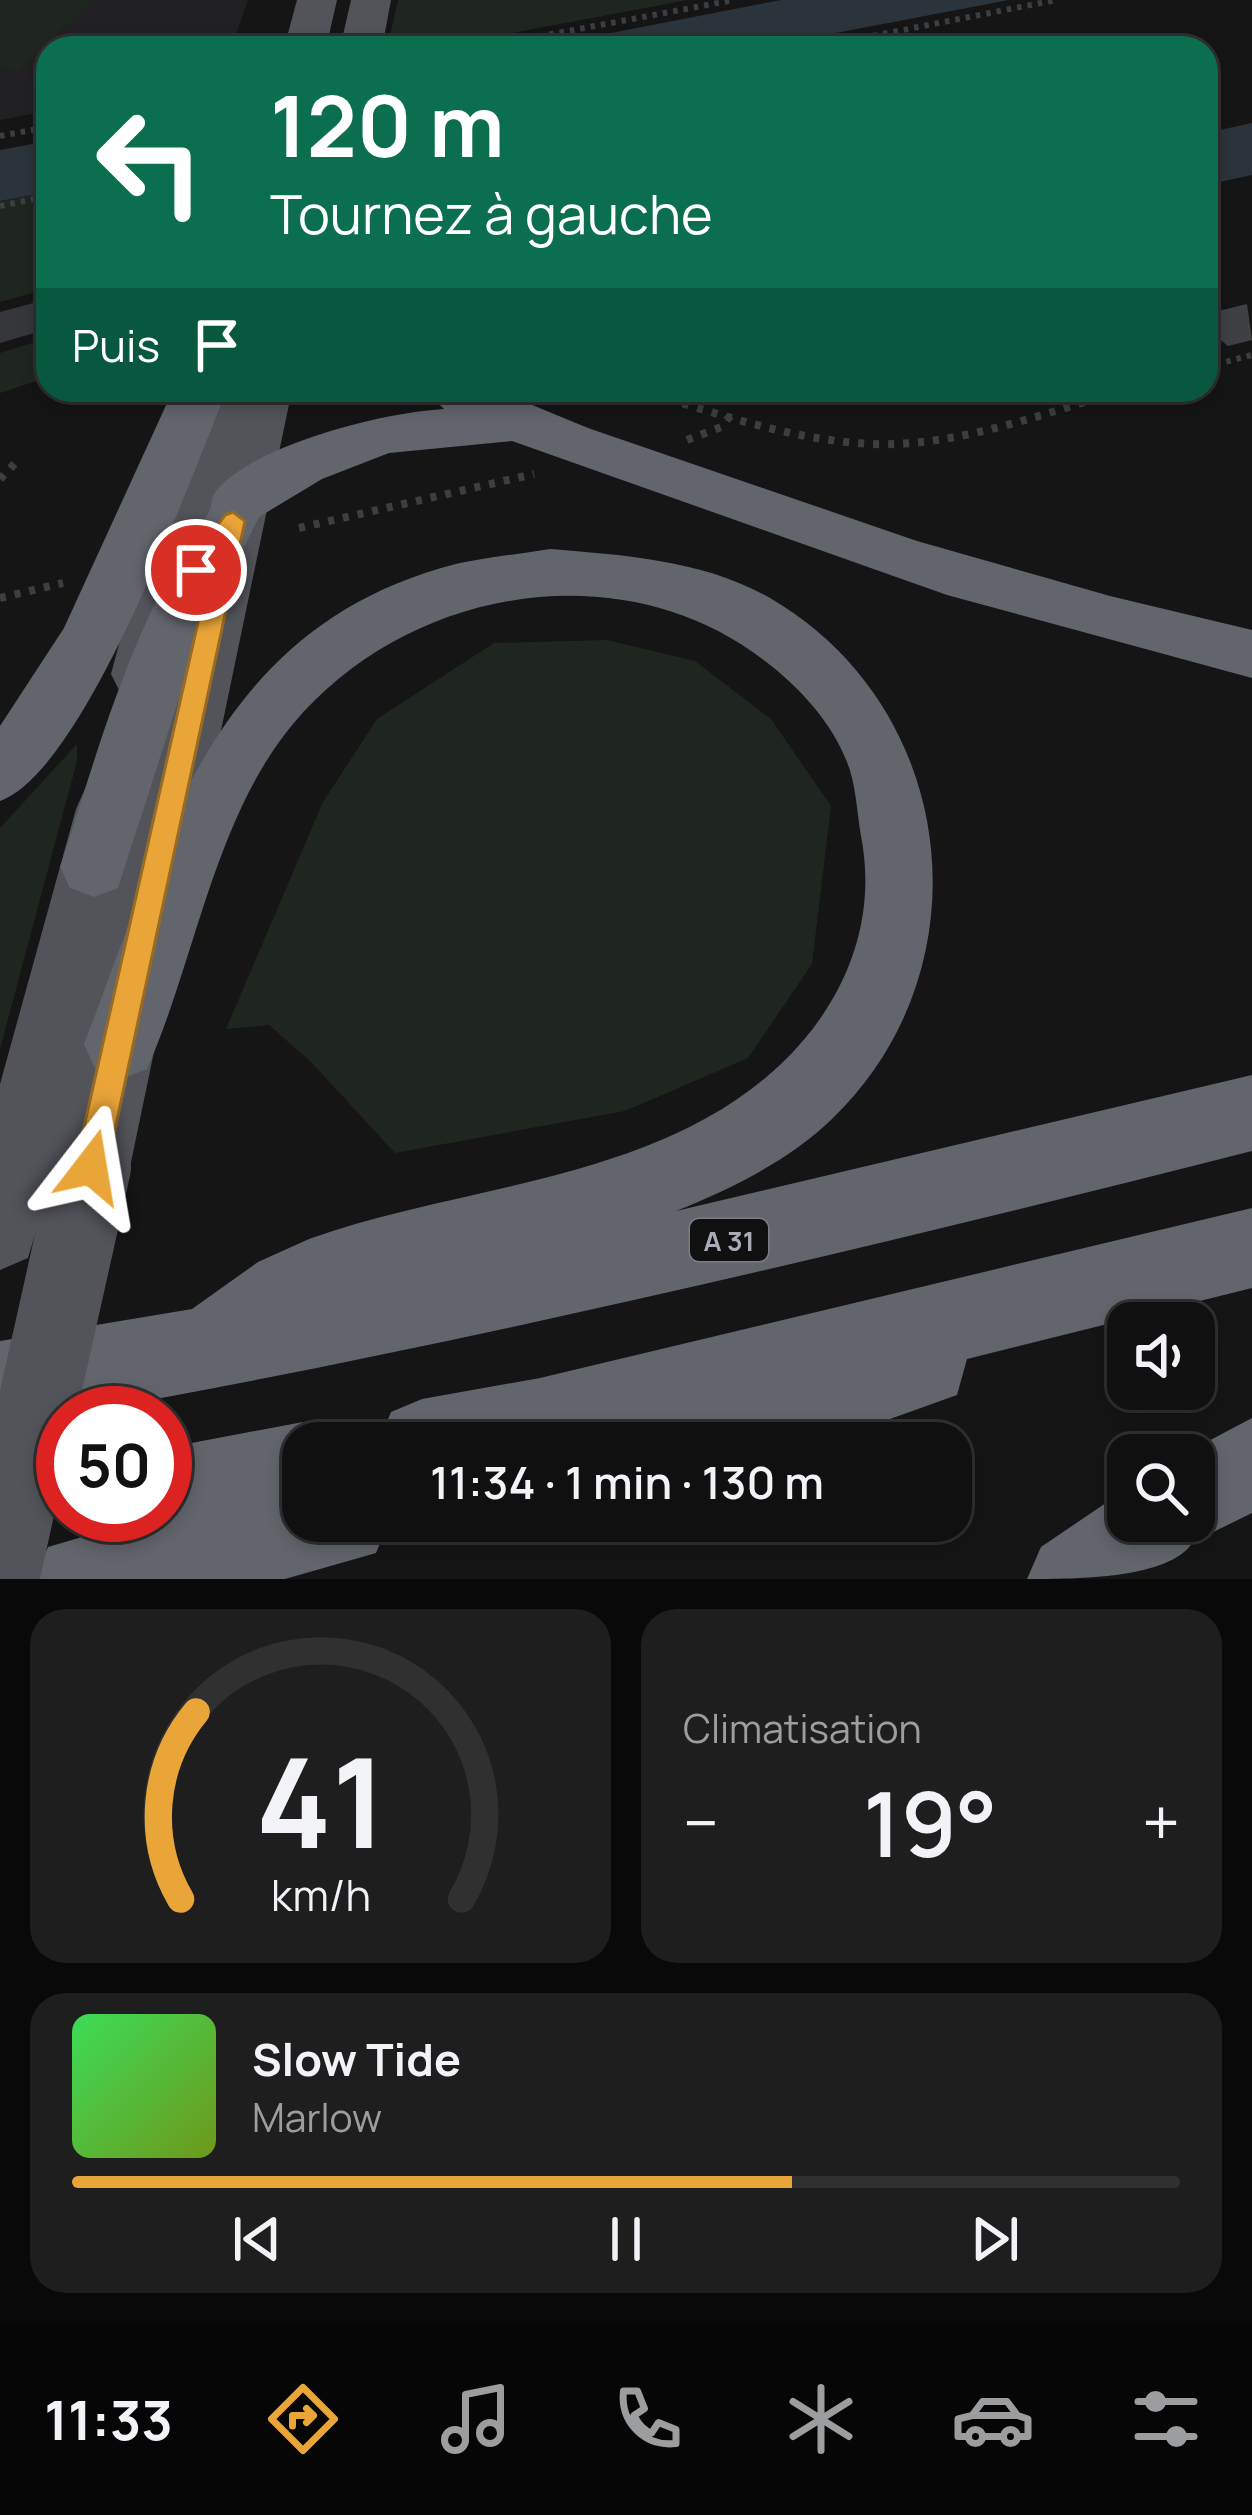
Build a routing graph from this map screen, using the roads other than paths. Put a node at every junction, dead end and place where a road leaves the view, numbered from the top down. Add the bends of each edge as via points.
1 (317, 0) edge
2 (371, 0) edge
3 (308, 36) edge
4 (363, 36) edge
5 (36, 318) edge
6 (0, 328) edge
7 (195, 402) edge
8 (211, 402) edge
9 (262, 402) edge
10 (478, 402) edge
11 (495, 427) dead end
12 (235, 512) junction
13 (1252, 654) edge
14 (0, 773) edge
15 (94, 867) junction
16 (121, 1044) junction
17 (1252, 1113) edge
18 (34, 1194) edge
19 (1252, 1250) edge
20 (204, 1352) junction
21 (0, 1384) edge
22 (530, 1422) edge
23 (757, 1422) edge
24 (1252, 1462) edge
25 (282, 1470) edge
26 (1215, 1485) edge
27 (192, 1487) edge
28 (36, 1516) edge
29 (0, 1523) edge
30 (282, 1535) edge
31 (1127, 1542) edge
32 (0, 1574) edge
33 (80, 1579) edge
34 (1073, 1579) edge

1 - 3 main road
2 - 4 main road
5 - 6 lane
7 - 14 highway via 115,587 26,746
8 - 15 main road
9 - 12 main road
10 - 13 highway via 864,545
11 - 12 highway via 382,431 321,453
12 - 15 highway via 196,570 173,625
12 - 16 main road
15 - 18 main road
16 - 18 main road
16 - 20 highway via 229,768 273,703 329,650 396,609 470,578 582,568 703,594 805,654 850,701 882,755 899,828 897,934 886,979 850,1043 801,1097 738,1144 608,1195 300,1284
17 - 20 highway, A 31 via 603,1269
18 - 32 main road, bridge
19 - 22 highway
19 - 23 highway
20 - 21 highway, A 31
24 - 26 highway
25 - 27 highway
28 - 29 highway
30 - 33 highway
31 - 34 highway

